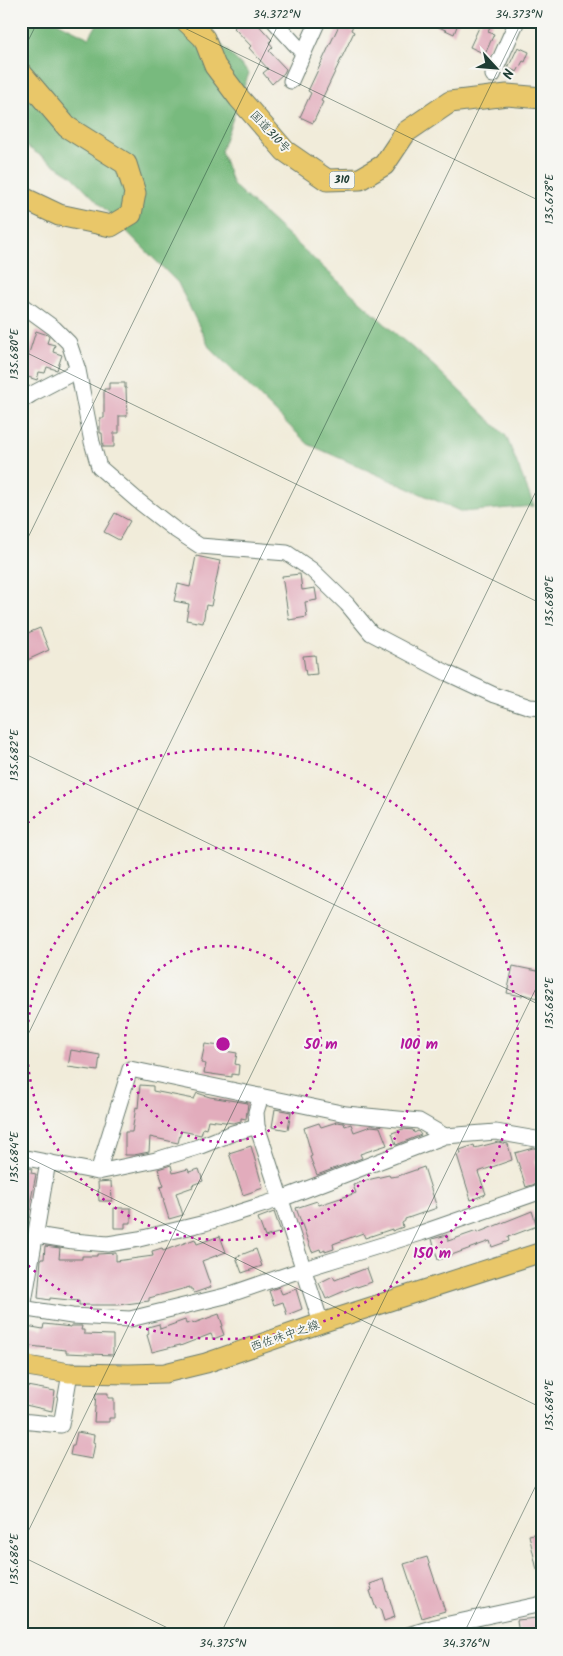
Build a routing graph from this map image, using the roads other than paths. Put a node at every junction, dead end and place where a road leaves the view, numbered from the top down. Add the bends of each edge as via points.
1 (186, 21) edge
2 (274, 21) edge
3 (318, 21) edge
4 (517, 21) edge
5 (303, 53) junction
6 (21, 73) edge
7 (493, 75) dead end
8 (291, 81) dead end
9 (542, 98) edge
10 (21, 196) edge
11 (21, 304) edge
12 (78, 370) junction
13 (21, 401) edge
14 (542, 708) edge
15 (261, 1096) junction
16 (257, 1126) junction
17 (445, 1136) junction
18 (542, 1140) edge
19 (21, 1157) edge
20 (48, 1162) junction
21 (98, 1172) junction
22 (542, 1191) edge
23 (281, 1200) junction
24 (36, 1235) junction
25 (542, 1252) edge
26 (304, 1269) junction
27 (22, 1308) edge
28 (321, 1323) junction
29 (21, 1365) edge
30 (70, 1373) junction
31 (21, 1421) edge
32 (542, 1604) edge
33 (408, 1635) edge

1 - 9 highway, 国道310号 / 310 via 204,38 215,66 239,98 285,151 327,180 360,179 384,164 406,132 450,102 507,95
2 - 5 street
3 - 5 street
4 - 7 street
5 - 8 street
6 - 10 highway via 67,127 126,164 135,193 131,214 111,226 59,215
11 - 12 street via 69,343
12 - 13 street
12 - 14 street via 100,467 174,529 200,546 287,553 312,570 371,633 494,696
15 - 16 street via 256,1112
15 - 17 street via 346,1114 419,1121
15 - 21 street via 130,1069
16 - 21 street via 156,1160
16 - 23 street
17 - 18 street via 496,1132
17 - 23 street
19 - 20 street
20 - 21 street
20 - 24 street
22 - 26 street
23 - 24 street via 206,1223 108,1244
23 - 26 street
24 - 27 street
25 - 28 main road, 西佐味中之線
26 - 27 street via 225,1296 130,1319 72,1316
26 - 28 street
28 - 30 main road, 西佐味中之線 via 206,1363 165,1373
29 - 30 main road, 西佐味中之線
30 - 31 street via 62,1425
32 - 33 street

